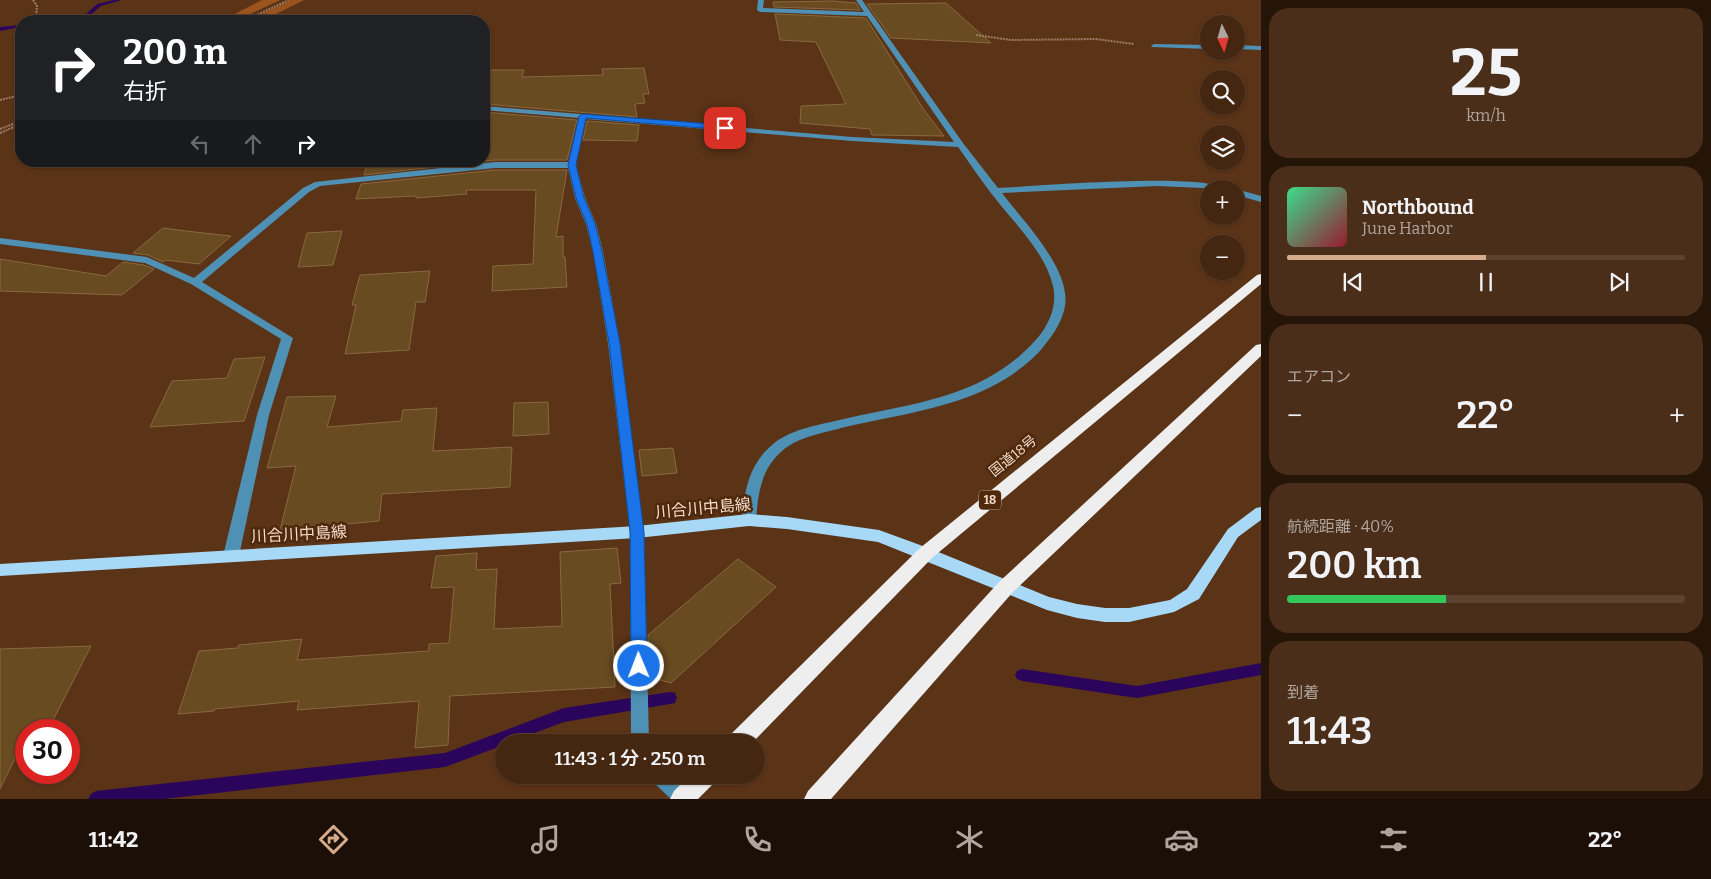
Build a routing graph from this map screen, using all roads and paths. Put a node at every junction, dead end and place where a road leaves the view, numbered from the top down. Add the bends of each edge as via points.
1 (34, 0) edge
2 (289, 0) edge
3 (761, 0) edge
4 (859, 0) edge
5 (869, 14) junction
6 (36, 15) edge
7 (257, 15) edge
8 (976, 35) dead end
9 (1154, 46) joint
10 (1200, 47) edge
11 (1245, 48) edge
12 (1261, 48) edge
13 (15, 96) edge
14 (0, 100) edge
15 (490, 108) edge
16 (583, 116) junction
17 (15, 124) edge
18 (15, 125) edge
19 (0, 129) edge
20 (0, 133) edge
21 (960, 145) junction
22 (572, 165) junction
23 (490, 166) edge
24 (476, 167) edge
25 (1200, 185) edge
26 (994, 191) junction
27 (1245, 195) edge
28 (1261, 199) edge
29 (0, 241) edge
30 (1261, 278) edge
31 (195, 282) junction
32 (1261, 348) edge
33 (1261, 512) edge
34 (749, 520) junction
35 (637, 532) junction
36 (926, 553) junction
37 (231, 556) junction
38 (0, 570) edge
39 (1006, 587) junction
40 (640, 734) edge
41 (746, 734) edge
42 (669, 784) edge
43 (697, 784) edge
44 (683, 798) edge
45 (816, 799) edge

1 - 6 path
2 - 7 path
3 - 5 street via 760,10
4 - 5 street
5 - 21 street
8 - 9 path via 1012,40 1095,39
9 - 10 street
11 - 12 street
13 - 14 path
15 - 16 street
16 - 21 street
16 - 22 street
17 - 19 path
18 - 20 path
21 - 26 street
22 - 23 street
22 - 35 street via 598,252 614,343
24 - 31 street via 318,184 306,190
25 - 26 street via 1157,183
26 - 34 street via 1052,268 1060,288 1060,307 1054,326 1036,349 1006,376 978,390 940,404 850,421 803,434 777,447 760,466 752,488
27 - 28 street
29 - 31 street via 147,260
30 - 36 highway, 国道18号 / 18
31 - 37 street via 287,338 263,415
32 - 39 highway
33 - 39 main road, 川合川中島線 via 1233,533 1193,594 1153,611 1129,615 1076,611
34 - 35 main road, 川合川中島線
34 - 36 main road, 川合川中島線 via 788,522 879,536
35 - 37 main road, 川合川中島線
35 - 40 street
36 - 39 main road, 川合川中島線
36 - 41 highway, 国道18号 / 18
37 - 38 main road, 川合川中島線
39 - 45 highway
42 - 44 street
43 - 44 highway

